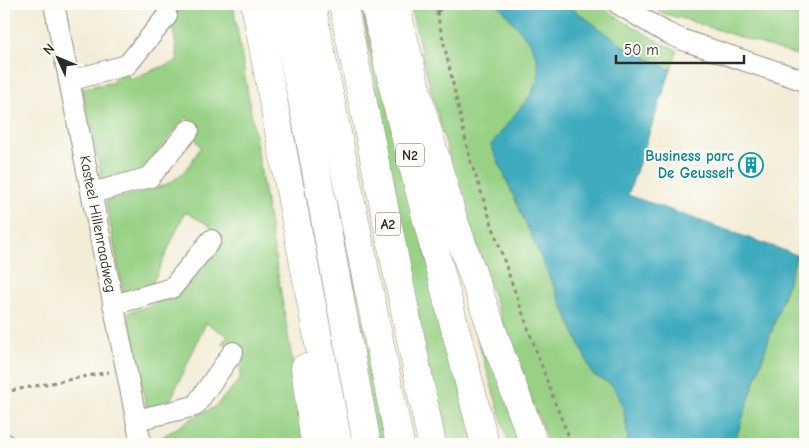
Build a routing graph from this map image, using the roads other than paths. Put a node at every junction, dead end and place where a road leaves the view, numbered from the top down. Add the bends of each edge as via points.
1 (54, 4) edge
2 (255, 4) edge
3 (283, 4) edge
4 (311, 4) edge
5 (343, 4) edge
6 (376, 4) edge
7 (395, 4) edge
8 (618, 4) edge
9 (167, 16) dead end
10 (70, 81) junction
11 (805, 81) edge
12 (189, 130) dead end
13 (92, 193) junction
14 (211, 240) dead end
15 (305, 267) junction
16 (114, 305) junction
17 (449, 305) junction
18 (233, 352) dead end
19 (136, 420) junction
20 (140, 444) edge
21 (315, 444) edge
22 (338, 444) edge
23 (367, 444) edge
24 (400, 444) edge
25 (432, 444) edge
26 (485, 444) edge
27 (501, 444) edge
28 (534, 444) edge

1 - 10 street, Kasteel Hillenraadweg
2 - 15 highway
3 - 23 highway
4 - 24 highway, A2
5 - 25 highway, A2
6 - 17 highway, N2 via 397,104
7 - 28 highway, N2 via 452,215
8 - 11 street via 652,25 702,48
9 - 10 street via 127,65
10 - 13 street, Kasteel Hillenraadweg
12 - 13 street via 150,178
13 - 16 street, Kasteel Hillenraadweg
14 - 16 street via 172,288
15 - 21 highway via 298,306
15 - 22 highway
16 - 19 street, Kasteel Hillenraadweg
17 - 26 highway, N2
17 - 27 highway, N2
18 - 19 street via 195,406
19 - 20 street, Kasteel Hillenraadweg

